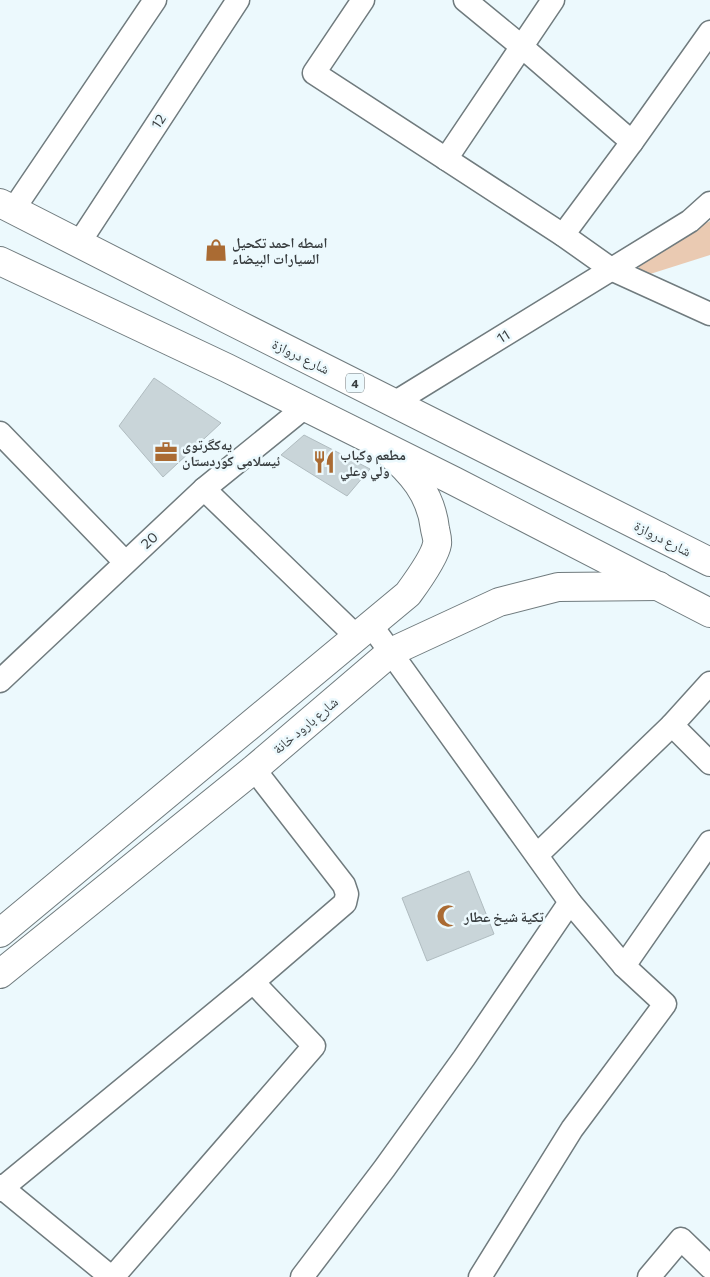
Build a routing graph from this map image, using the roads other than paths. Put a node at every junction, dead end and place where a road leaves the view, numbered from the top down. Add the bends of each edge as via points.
1 (155, 0) edge
2 (238, 0) edge
3 (363, 0) edge
4 (465, 0) edge
5 (553, 0) edge
6 (710, 32) edge
7 (521, 46) junction
8 (632, 142) junction
9 (446, 158) junction
10 (710, 203) edge
11 (6, 206) edge
12 (563, 235) junction
13 (79, 243) junction
14 (0, 261) edge
15 (611, 269) junction
16 (710, 314) edge
17 (394, 403) junction
18 (305, 407) junction
19 (0, 432) edge
20 (379, 444) junction
21 (204, 490) junction
22 (125, 562) junction
23 (710, 562) edge
24 (659, 586) junction
25 (710, 613) edge
26 (364, 631) junction
27 (391, 652) junction
28 (0, 680) edge
29 (710, 683) edge
30 (672, 725) junction
31 (710, 764) edge
32 (254, 769) junction
33 (710, 842) edge
34 (537, 855) junction
35 (570, 902) junction
36 (0, 933) edge
37 (624, 966) junction
38 (0, 974) edge
39 (253, 982) junction
40 (0, 1188) edge
41 (710, 1267) edge
42 (112, 1277) edge
43 (302, 1277) edge
44 (480, 1277) edge
45 (648, 1277) edge

1 - 11 street
2 - 13 street, 12
3 - 9 street via 314,73
4 - 7 street
5 - 7 street
6 - 8 street
7 - 8 street
7 - 9 street
8 - 12 street
9 - 12 street
10 - 15 street, 11 via 690,221
11 - 13 main road, شارع دروازة / 4
12 - 15 street
13 - 17 main road, شارع دروازة / 4
14 - 18 main road
15 - 16 street
15 - 17 street, 11
17 - 23 main road, شارع دروازة / 4
18 - 20 main road
18 - 21 street, 20
19 - 22 street
20 - 24 main road
20 - 26 main road via 408,469 425,492 434,518 437,544 421,577 408,594
21 - 22 street, 20
21 - 26 street
22 - 28 street, 20
24 - 25 main road
24 - 27 main road, شارع بارود خانة via 558,587 499,602
26 - 27 street
26 - 36 main road
27 - 32 main road, شارع بارود خانة
27 - 34 street
29 - 30 street
30 - 31 street
30 - 34 street
32 - 38 main road, شارع بارود خانة
32 - 39 street via 344,885 347,894 345,903
33 - 37 street
34 - 35 street
35 - 37 street
35 - 43 street via 464,1058
37 - 44 street via 665,1004 572,1129
39 - 40 street
39 - 42 street via 314,1046
40 - 42 street
41 - 45 street via 680,1239

